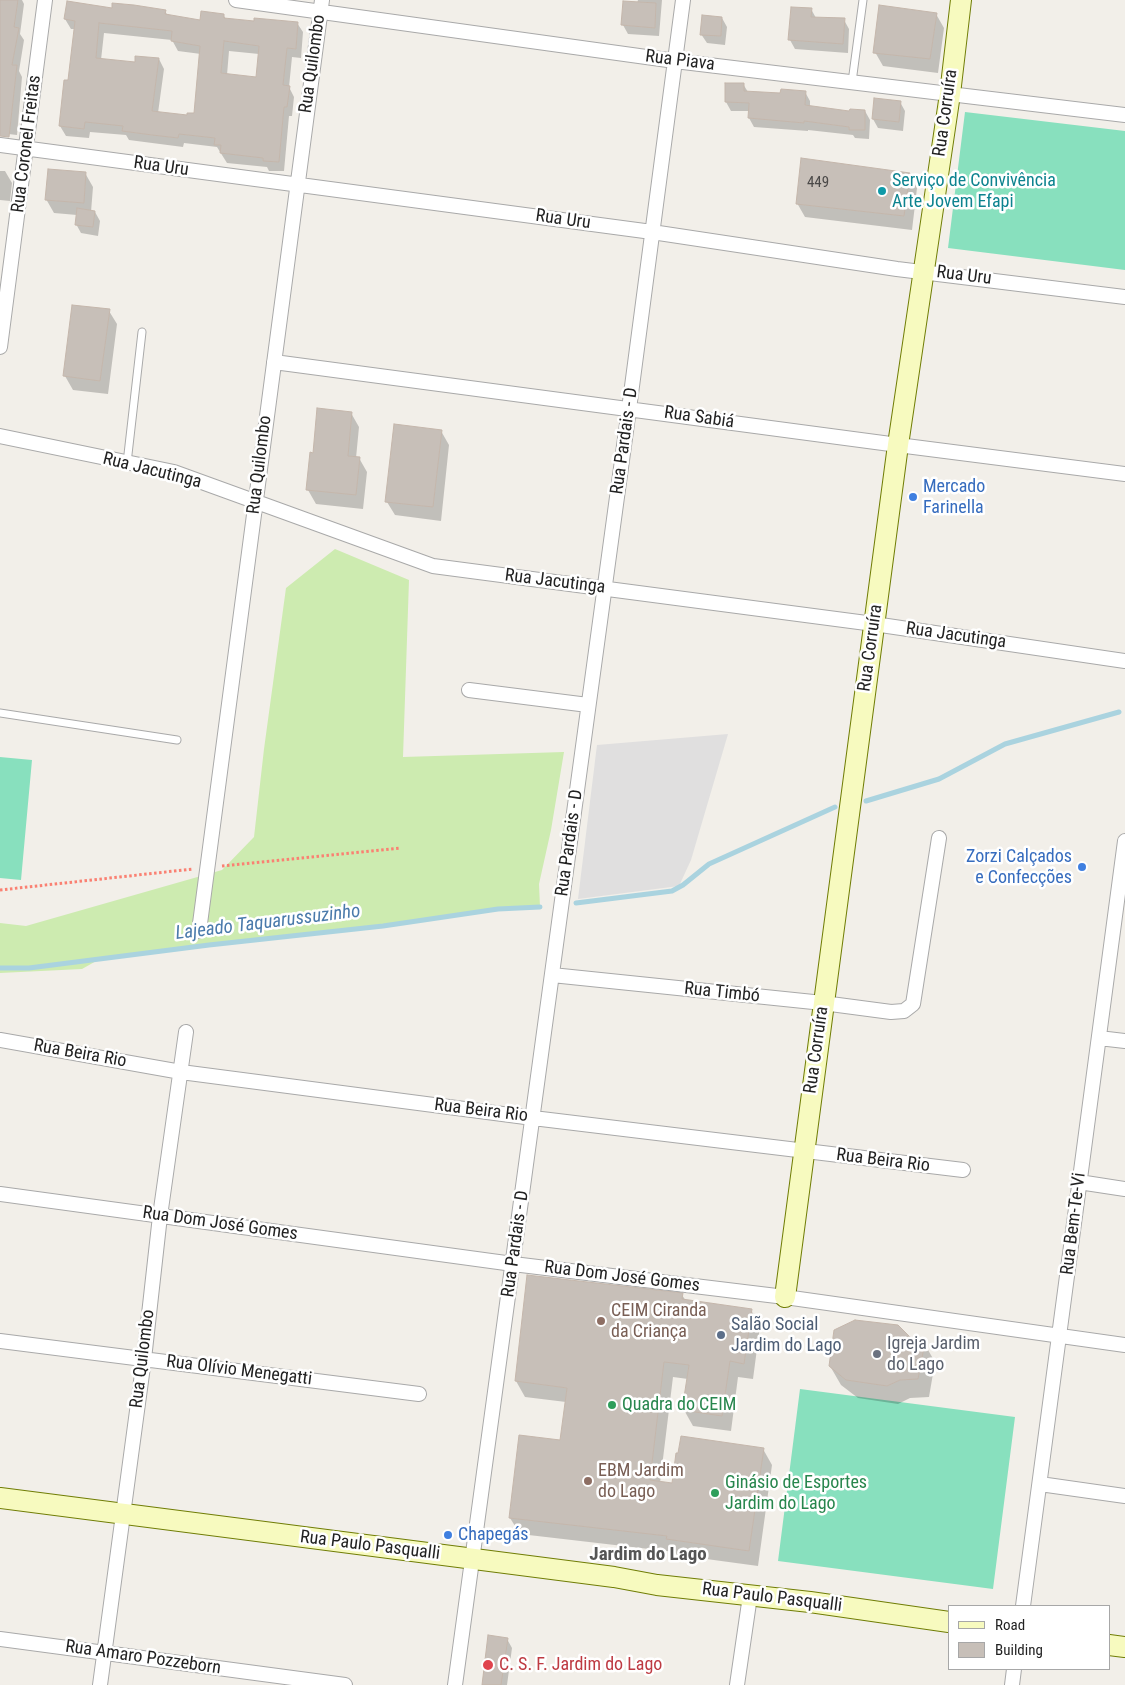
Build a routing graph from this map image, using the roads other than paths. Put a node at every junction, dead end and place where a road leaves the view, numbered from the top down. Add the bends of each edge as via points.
1 (46, 0) edge
2 (236, 0) edge
3 (683, 0) edge
4 (863, 0) edge
5 (961, 0) edge
6 (321, 6) edge
7 (675, 61) junction
8 (852, 82) junction
9 (950, 94) junction
10 (1125, 115) edge
11 (0, 145) edge
12 (26, 148) junction
13 (297, 185) junction
14 (652, 232) junction
15 (924, 271) junction
16 (1125, 297) edge
17 (142, 332) dead end
18 (0, 347) edge
19 (274, 362) junction
20 (629, 409) junction
21 (0, 436) edge
22 (898, 446) junction
23 (127, 463) junction
24 (1125, 474) edge
25 (256, 502) junction
26 (604, 588) junction
27 (874, 624) junction
28 (1125, 661) edge
29 (469, 690) dead end
30 (588, 704) junction
31 (0, 713) edge
32 (177, 740) dead end
33 (939, 838) dead end
34 (1125, 841) edge
35 (1122, 887) edge
36 (199, 931) dead end
37 (552, 975) junction
38 (823, 1003) junction
39 (186, 1032) dead end
40 (1099, 1038) junction
41 (0, 1040) edge
42 (1125, 1041) edge
43 (181, 1072) junction
44 (533, 1118) junction
45 (804, 1151) junction
46 (963, 1170) dead end
47 (1079, 1182) junction
48 (1125, 1189) edge
49 (0, 1194) edge
50 (160, 1216) junction
51 (513, 1264) junction
52 (785, 1297) junction
53 (1059, 1337) junction
54 (0, 1341) edge
55 (1125, 1345) edge
56 (144, 1359) junction
57 (419, 1394) dead end
58 (1040, 1484) junction
59 (1125, 1496) edge
60 (0, 1498) edge
61 (122, 1513) junction
62 (472, 1559) junction
63 (750, 1596) junction
64 (1023, 1605) edge
65 (948, 1622) edge
66 (0, 1639) edge
67 (1110, 1645) edge
68 (1125, 1647) edge
69 (104, 1653) junction
70 (1014, 1670) edge
71 (100, 1685) edge
72 (345, 1685) edge
73 (455, 1685) edge
74 (737, 1685) edge
75 (1012, 1685) edge

1 - 12 street, Rua Coronel Freitas
2 - 6 street, Rua Piava
3 - 7 street, Rua Pardais - D
4 - 8 lane
5 - 9 street, Rua Corruíra
6 - 7 street, Rua Piava
6 - 13 street, Rua Quilombo
7 - 8 street, Rua Piava
7 - 14 street, Rua Pardais - D
8 - 9 street, Rua Piava
9 - 10 street, Rua Piava
9 - 15 street, Rua Corruíra
11 - 12 street, Rua Uru
12 - 13 street, Rua Uru
12 - 18 street, Rua Coronel Freitas
13 - 14 street, Rua Uru
13 - 19 street, Rua Quilombo
14 - 15 street, Rua Uru
14 - 20 street, Rua Pardais - D
15 - 16 street, Rua Uru
15 - 22 street, Rua Corruíra
17 - 23 lane
19 - 20 street, Rua Sabiá
19 - 25 street, Rua Quilombo
20 - 22 street, Rua Sabiá
20 - 26 street, Rua Pardais - D
21 - 23 street, Rua Jacutinga
22 - 24 street, Rua Sabiá
22 - 27 street, Rua Corruíra
23 - 25 street, Rua Jacutinga via 174,472
25 - 26 street, Rua Jacutinga via 434,566
25 - 36 street, Rua Quilombo
26 - 27 street, Rua Jacutinga
26 - 30 street, Rua Pardais - D
27 - 28 street, Rua Jacutinga
27 - 38 street, Rua Corruíra
29 - 30 street
30 - 37 street, Rua Pardais - D
31 - 32 lane
33 - 38 street, Rua Timbó via 913,1004 904,1011 891,1012
34 - 35 street, Rua Bem-Te-Vi
35 - 40 street, Rua Bem-Te-Vi
37 - 38 street, Rua Timbó
37 - 44 street, Rua Pardais - D
38 - 45 street, Rua Corruíra
39 - 43 street, Rua Quilombo
40 - 42 street
40 - 47 street, Rua Bem-Te-Vi
41 - 43 street, Rua Beira Rio
43 - 44 street, Rua Beira Rio
43 - 50 street, Rua Quilombo
44 - 45 street, Rua Beira Rio
44 - 51 street, Rua Pardais - D
45 - 46 street, Rua Beira Rio
45 - 52 street, Rua Corruíra
47 - 48 street
47 - 53 street, Rua Bem-Te-Vi
49 - 50 street, Rua Dom José Gomes
50 - 51 street, Rua Dom José Gomes
50 - 56 street, Rua Quilombo
51 - 52 street, Rua Dom José Gomes
51 - 62 street, Rua Pardais - D
52 - 53 street, Rua Dom José Gomes
53 - 55 street, Rua Dom José Gomes
53 - 58 street, Rua Bem-Te-Vi
54 - 56 street, Rua Olívio Menegatti
56 - 57 street, Rua Olívio Menegatti
56 - 61 street, Rua Quilombo
58 - 59 street
58 - 64 street, Rua Bem-Te-Vi
60 - 61 street, Rua Paulo Pasqualli
61 - 62 street, Rua Paulo Pasqualli
61 - 69 street, Rua Quilombo
62 - 63 street, Rua Paulo Pasqualli
62 - 73 street, Rua Pardais - D
63 - 65 street, Rua Paulo Pasqualli
63 - 74 street
66 - 69 street, Rua Amaro Pozzeborn
67 - 68 street
69 - 71 street, Rua Quilombo
69 - 72 street, Rua Amaro Pozzeborn
70 - 75 street

